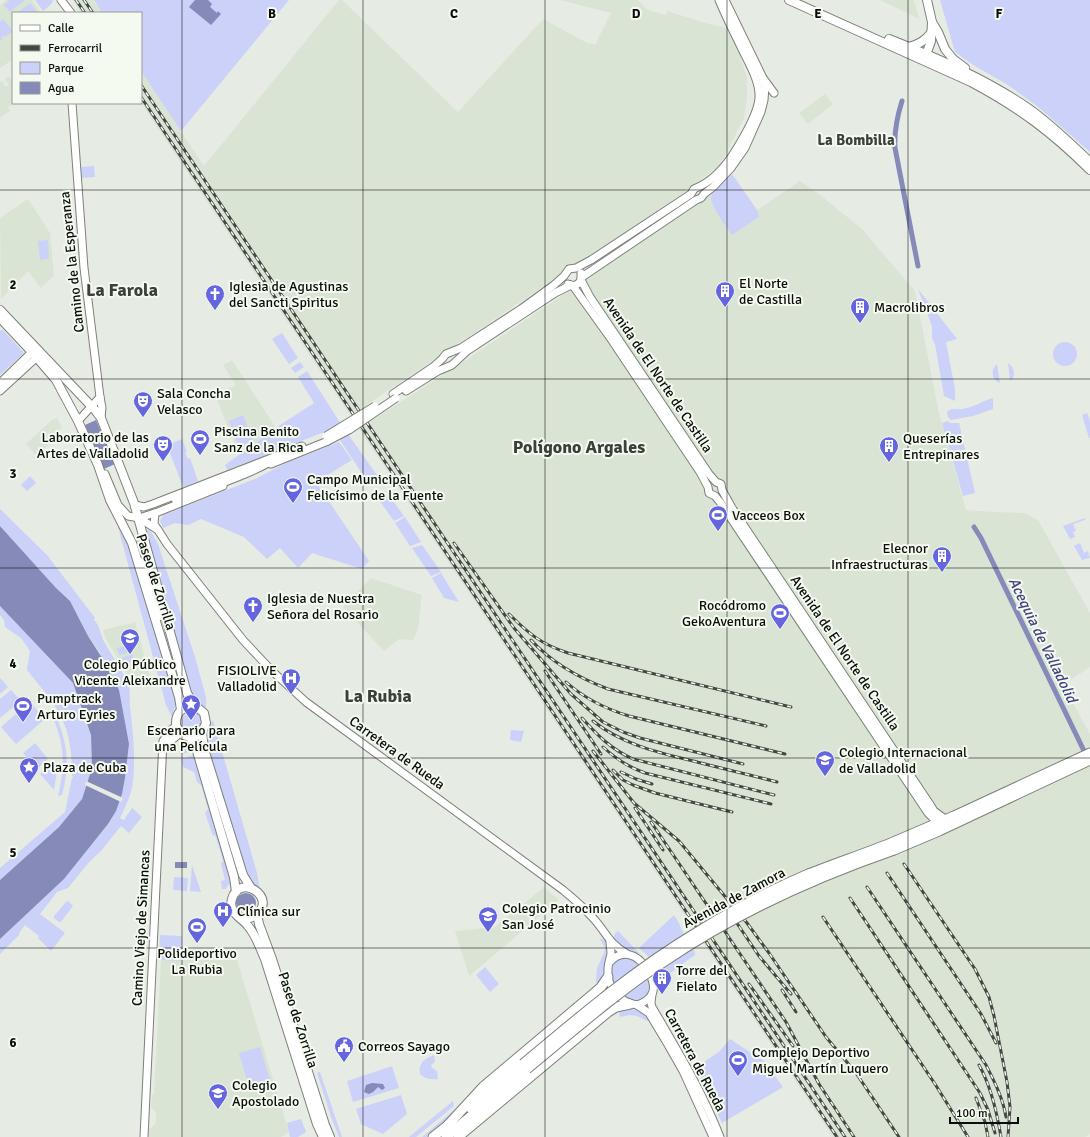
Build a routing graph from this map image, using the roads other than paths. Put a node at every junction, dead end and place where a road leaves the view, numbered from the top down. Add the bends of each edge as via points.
1 (61, 0) edge
2 (718, 0) edge
3 (725, 0) edge
4 (789, 0) edge
5 (802, 0) edge
6 (926, 0) edge
7 (70, 12) edge
8 (932, 22) junction
9 (931, 32) junction
10 (909, 47) junction
11 (927, 58) junction
12 (762, 76) junction
13 (761, 87) junction
14 (774, 93) dead end
15 (72, 104) edge
16 (1028, 108) junction
17 (1090, 162) edge
18 (1090, 170) edge
19 (701, 191) junction
20 (694, 197) junction
21 (576, 268) junction
22 (564, 276) junction
23 (582, 278) junction
24 (572, 286) junction
25 (0, 310) edge
26 (0, 318) edge
27 (450, 353) junction
28 (36, 354) junction
29 (442, 359) junction
30 (452, 364) junction
31 (0, 383) edge
32 (0, 391) edge
33 (395, 396) junction
34 (100, 397) junction
35 (91, 406) junction
36 (101, 418) junction
37 (78, 421) junction
38 (327, 439) junction
39 (88, 443) junction
40 (284, 453) junction
41 (716, 482) junction
42 (708, 487) junction
43 (722, 490) junction
44 (715, 496) junction
45 (176, 500) tunnel mouth
46 (135, 505) junction
47 (155, 513) junction
48 (139, 518) junction
49 (158, 530) junction
50 (144, 561) tunnel mouth
51 (181, 706) junction
52 (196, 707) junction
53 (178, 730) junction
54 (202, 732) junction
55 (190, 737) junction
56 (1090, 753) edge
57 (1083, 761) edge
58 (928, 813) junction
59 (945, 824) junction
60 (924, 830) junction
61 (893, 847) junction
62 (251, 888) junction
63 (236, 892) junction
64 (257, 914) junction
65 (238, 916) junction
66 (610, 941) junction
67 (627, 954) junction
68 (609, 963) junction
69 (608, 977) junction
70 (652, 994) junction
71 (633, 1005) junction
72 (525, 1066) junction
73 (448, 1125) junction
74 (144, 1137) edge
75 (323, 1137) edge
76 (330, 1137) edge
77 (433, 1137) edge
78 (446, 1137) edge
79 (458, 1137) edge
80 (713, 1137) edge
81 (720, 1137) edge

1 - 7 street
2 - 13 street
3 - 12 street
4 - 11 main road
5 - 10 main road
6 - 8 main road
8 - 9 main road
8 - 16 main road via 945,49 959,64 1014,95
9 - 10 main road via 926,40
9 - 11 main road
10 - 11 main road
11 - 16 main road via 987,84
11 - 18 main road via 1024,113
12 - 13 street
12 - 14 street
13 - 19 street via 764,100 761,112 745,148 713,187
15 - 34 street, Camino de la Esperanza via 84,268
16 - 17 main road
19 - 20 street via 701,198
19 - 20 street via 694,189
20 - 21 street
20 - 23 street
21 - 22 street via 569,269
21 - 23 street
22 - 24 street via 566,282
22 - 27 street via 521,309 467,345
23 - 24 street via 578,284
23 - 41 street, Avenida de El Norte de Castilla via 590,297
24 - 30 street via 555,293 467,351
24 - 42 street, Avenida de El Norte de Castilla via 585,300
25 - 28 main road, Paseo de Zorrilla
26 - 28 main road, Paseo de Zorrilla
27 - 29 street via 445,354
27 - 30 street via 454,355
28 - 31 street
28 - 32 street
28 - 35 main road, Paseo de Zorrilla
28 - 37 main road, Paseo de Zorrilla via 56,380
29 - 30 street via 444,364
29 - 33 street
30 - 33 street
33 - 38 street, bridge
34 - 35 street
34 - 36 street, Camino de la Esperanza
35 - 36 main road, Paseo de Zorrilla
35 - 37 street
36 - 46 main road, Paseo de Zorrilla
37 - 39 main road, Paseo de Zorrilla
38 - 40 street
38 - 47 street via 240,480
39 - 48 street, Paseo de Zorrilla via 118,505 128,516
39 - 51 main road, Paseo de Zorrilla via 110,500 132,543
40 - 45 main road via 237,476
40 - 46 street via 153,504
41 - 42 street via 712,482
41 - 43 street, Avenida de El Norte de Castilla via 721,484
42 - 44 street, Avenida de El Norte de Castilla via 709,494
43 - 44 street
43 - 59 street, Avenida de El Norte de Castilla
44 - 58 street, Avenida de El Norte de Castilla
46 - 48 main road, Paseo de Zorrilla
47 - 48 street
47 - 49 street, Carretera de Rueda via 154,524
48 - 49 street, Carretera de Rueda
48 - 52 main road, Paseo de Zorrilla via 187,693
49 - 66 street, Carretera de Rueda via 239,634 272,671 306,702 563,890 594,918
50 - 51 main road via 181,693
51 - 52 main road
51 - 53 main road via 176,717
52 - 54 main road, Paseo de Zorrilla via 202,711 206,719
53 - 55 main road
53 - 74 street, Camino Viejo de Simancas via 171,730 162,742
54 - 55 main road
54 - 62 main road, Paseo de Zorrilla via 204,749 243,875
55 - 63 main road, Paseo de Zorrilla via 197,751 234,877
56 - 57 highway, Avenida de Zamora
57 - 59 highway, Avenida de Zamora
58 - 59 street, Avenida de El Norte de Castilla
58 - 60 street via 930,818
59 - 60 highway, Avenida de Zamora
59 - 61 highway, Avenida de Zamora
60 - 61 highway, Avenida de Zamora
61 - 72 highway, Avenida de Zamora, bridge via 805,876 750,902 698,931 625,981
62 - 63 main road via 242,888
62 - 64 main road, Paseo de Zorrilla via 259,893 262,900 262,907
63 - 65 main road, Paseo de Zorrilla via 231,906
64 - 65 main road via 250,918
64 - 76 main road, Paseo de Zorrilla
65 - 75 main road, Paseo de Zorrilla via 250,927 265,959
66 - 67 street, Carretera de Rueda
66 - 68 street
67 - 68 street via 617,956
67 - 70 street via 646,967 652,978
68 - 69 street
69 - 71 street via 616,993
69 - 73 highway via 600,987 483,1087
70 - 71 street via 646,1000
70 - 81 street, Carretera de Rueda via 652,1007 683,1058
71 - 79 highway via 616,1007 608,1012
71 - 80 street, Carretera de Rueda via 649,1013 683,1071
72 - 73 highway, Avenida de Zamora
72 - 78 highway, Avenida de Zamora
73 - 77 highway, Avenida de Zamora

